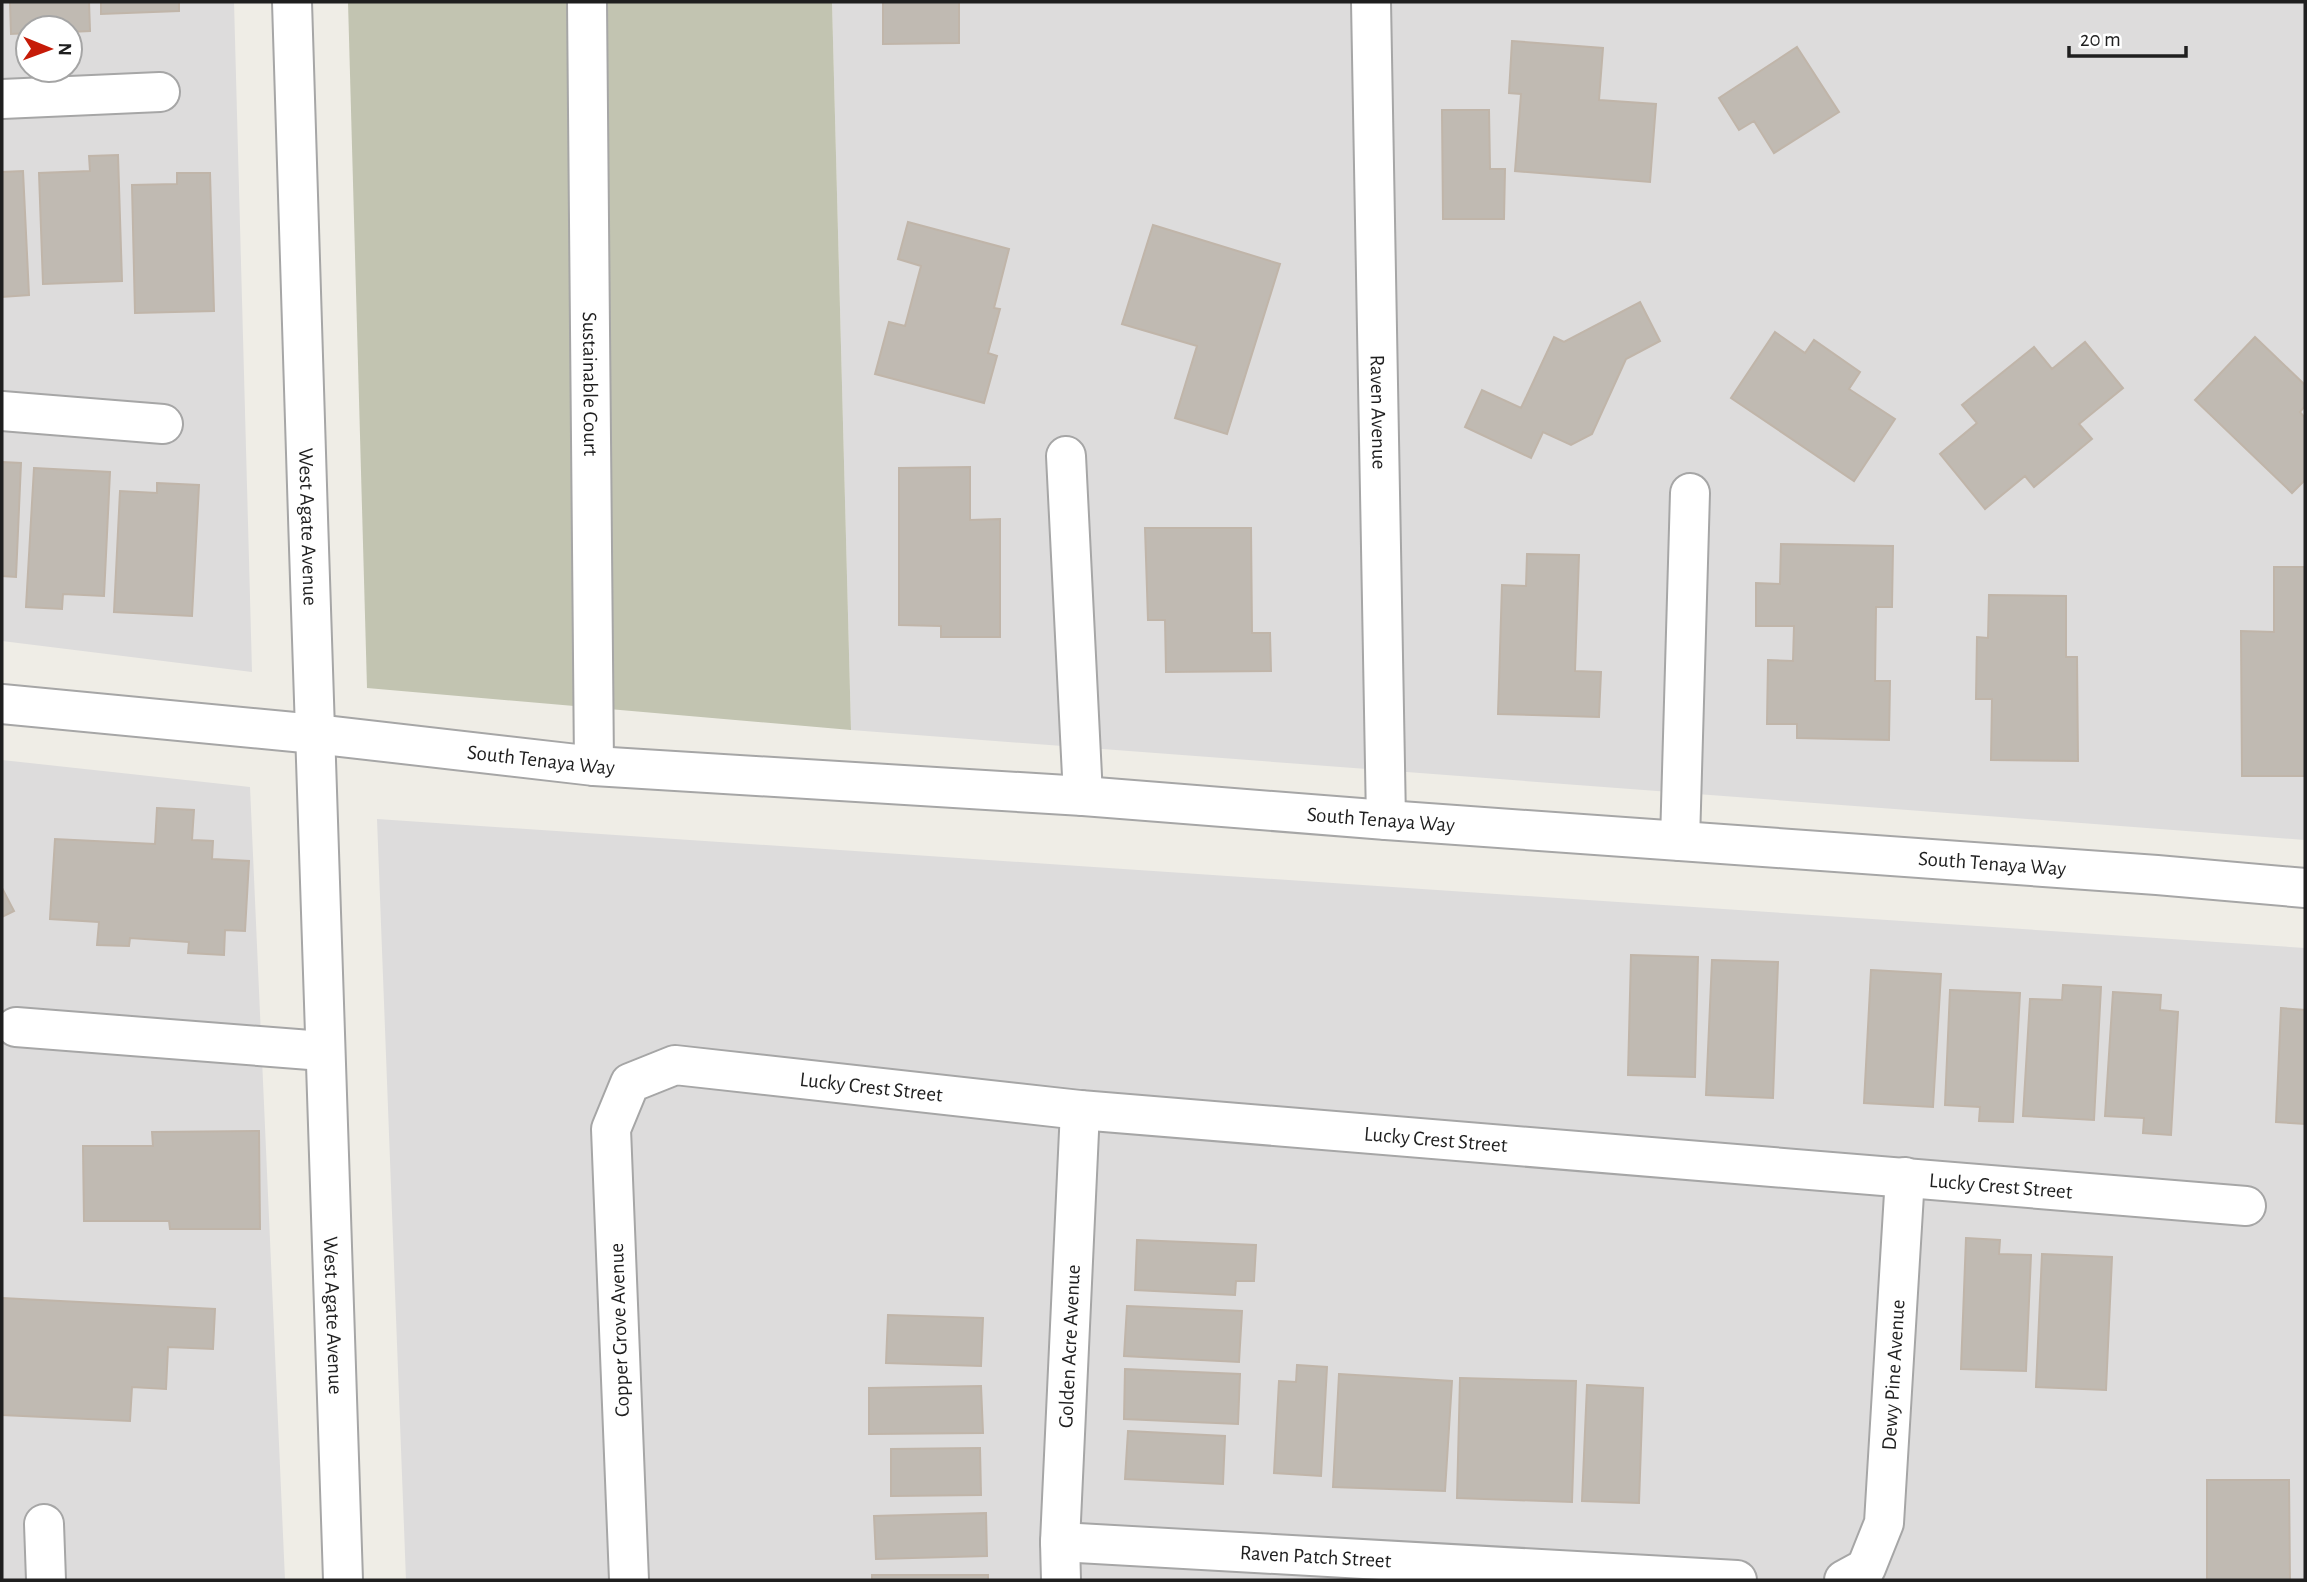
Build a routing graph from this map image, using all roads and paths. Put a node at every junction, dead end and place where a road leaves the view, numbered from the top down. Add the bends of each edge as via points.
1 (292, 2) edge
2 (587, 2) edge
3 (1371, 2) edge
4 (160, 92) dead end
5 (2, 99) edge
6 (2, 411) edge
7 (163, 424) dead end
8 (1066, 456) dead end
9 (1690, 494) dead end
10 (2, 704) edge
11 (315, 734) junction
12 (594, 766) junction
13 (1083, 796) junction
14 (1386, 820) junction
15 (1680, 841) junction
16 (2305, 888) edge
17 (16, 1027) dead end
18 (323, 1051) junction
19 (630, 1083) joint
20 (1080, 1110) junction
21 (1905, 1177) junction
22 (2246, 1206) dead end
23 (44, 1524) dead end
24 (1060, 1542) junction
25 (1855, 1574) edge
26 (46, 1580) edge
27 (343, 1580) edge
28 (629, 1580) edge
29 (1061, 1580) edge
30 (1737, 1580) edge

1 - 11 street, West Agate Avenue
2 - 12 street, Sustainable Court
3 - 14 street, Raven Avenue
4 - 5 street
6 - 7 street
8 - 13 street
9 - 15 street
10 - 11 street, South Tenaya Way
11 - 12 street, South Tenaya Way
11 - 18 street, West Agate Avenue
12 - 13 street, South Tenaya Way
13 - 14 street, South Tenaya Way
14 - 15 street, South Tenaya Way
15 - 16 street, South Tenaya Way
17 - 18 street
18 - 27 street, West Agate Avenue
19 - 20 street, Lucky Crest Street via 675,1065
19 - 28 street, Copper Grove Avenue via 611,1129
20 - 21 street, Lucky Crest Street
20 - 24 street, Golden Acre Avenue
21 - 22 street, Lucky Crest Street
21 - 25 street, Dewy Pine Avenue via 1884,1523
23 - 26 street
24 - 29 street, Golden Acre Avenue
24 - 30 street, Raven Patch Street

